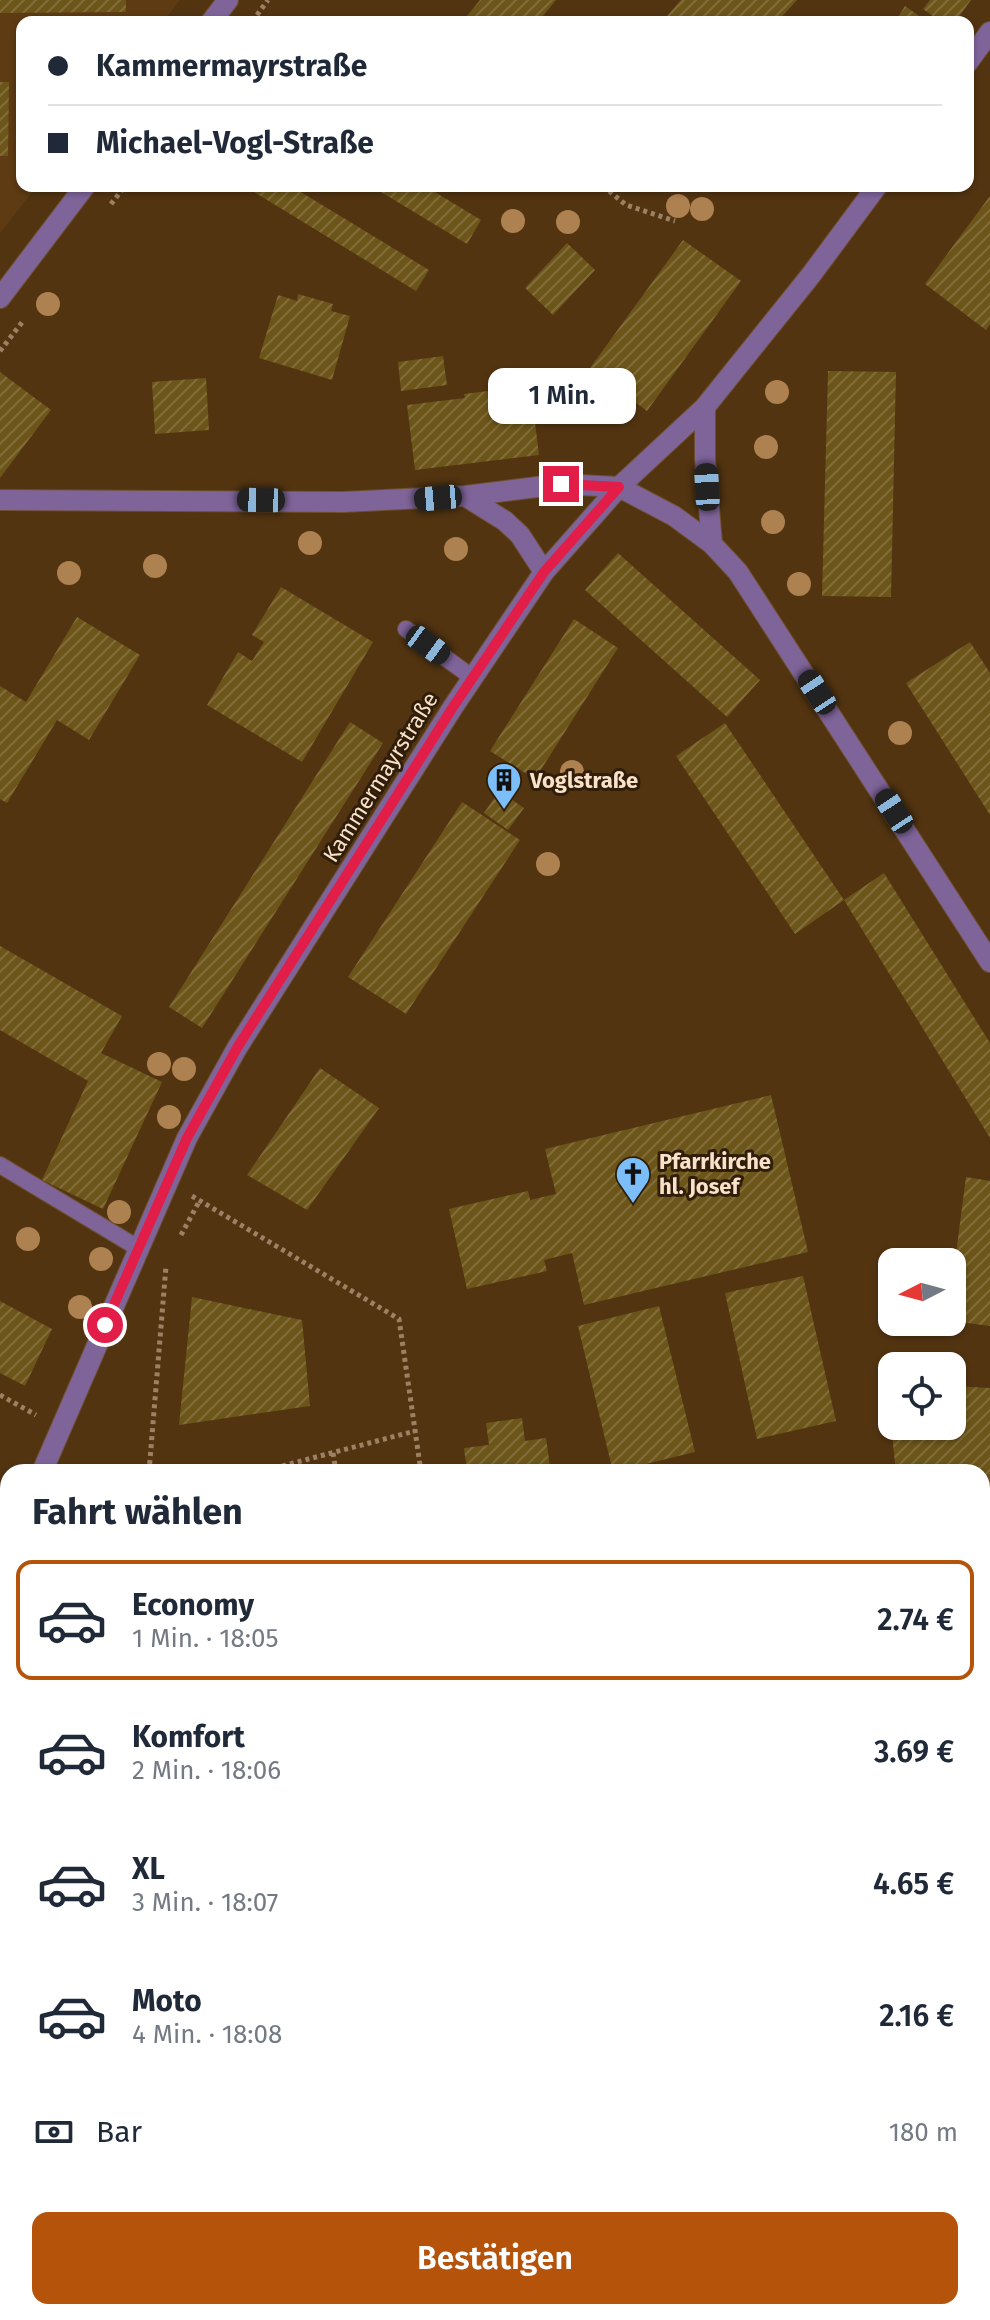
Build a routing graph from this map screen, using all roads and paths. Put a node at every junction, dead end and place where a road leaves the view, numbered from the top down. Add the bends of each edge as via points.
1 (228, 0) edge
2 (216, 16) edge
3 (990, 32) edge
4 (974, 54) edge
5 (80, 192) edge
6 (610, 192) edge
7 (873, 192) edge
8 (675, 221) dead end
9 (0, 298) edge
10 (705, 407) junction
11 (619, 487) junction
12 (465, 496) junction
13 (0, 500) edge
14 (712, 544) junction
15 (544, 572) junction
16 (406, 629) dead end
17 (473, 678) junction
18 (990, 962) edge
19 (0, 1165) edge
20 (168, 1181) junction
21 (200, 1200) junction
22 (180, 1237) dead end
23 (138, 1248) junction
24 (167, 1262) dead end
25 (0, 1395) edge
26 (61, 1429) junction
27 (415, 1431) junction
28 (333, 1453) junction
29 (46, 1464) edge
30 (150, 1464) edge
31 (290, 1464) edge
32 (335, 1464) edge
33 (420, 1464) edge

1 - 2 street
3 - 4 street
5 - 9 street
6 - 8 path via 626,205
7 - 10 street, Kammermayrstraße
10 - 11 street, Kammermayrstraße
10 - 14 street
11 - 12 street via 561,484
11 - 14 street via 674,516
11 - 15 street, Kammermayrstraße
12 - 13 street via 343,502
12 - 15 street via 513,528
14 - 18 street via 738,572
15 - 17 street, Kammermayrstraße
16 - 17 lane
17 - 20 street, Kammermayrstraße via 237,1048
19 - 23 lane
20 - 21 path
20 - 23 street, Kammermayrstraße
21 - 22 path
21 - 27 path via 399,1319
23 - 26 street, Kammermayrstraße
24 - 30 path
25 - 26 path
26 - 29 street, Kammermayrstraße
27 - 28 path
27 - 33 path
28 - 31 path
28 - 32 path

